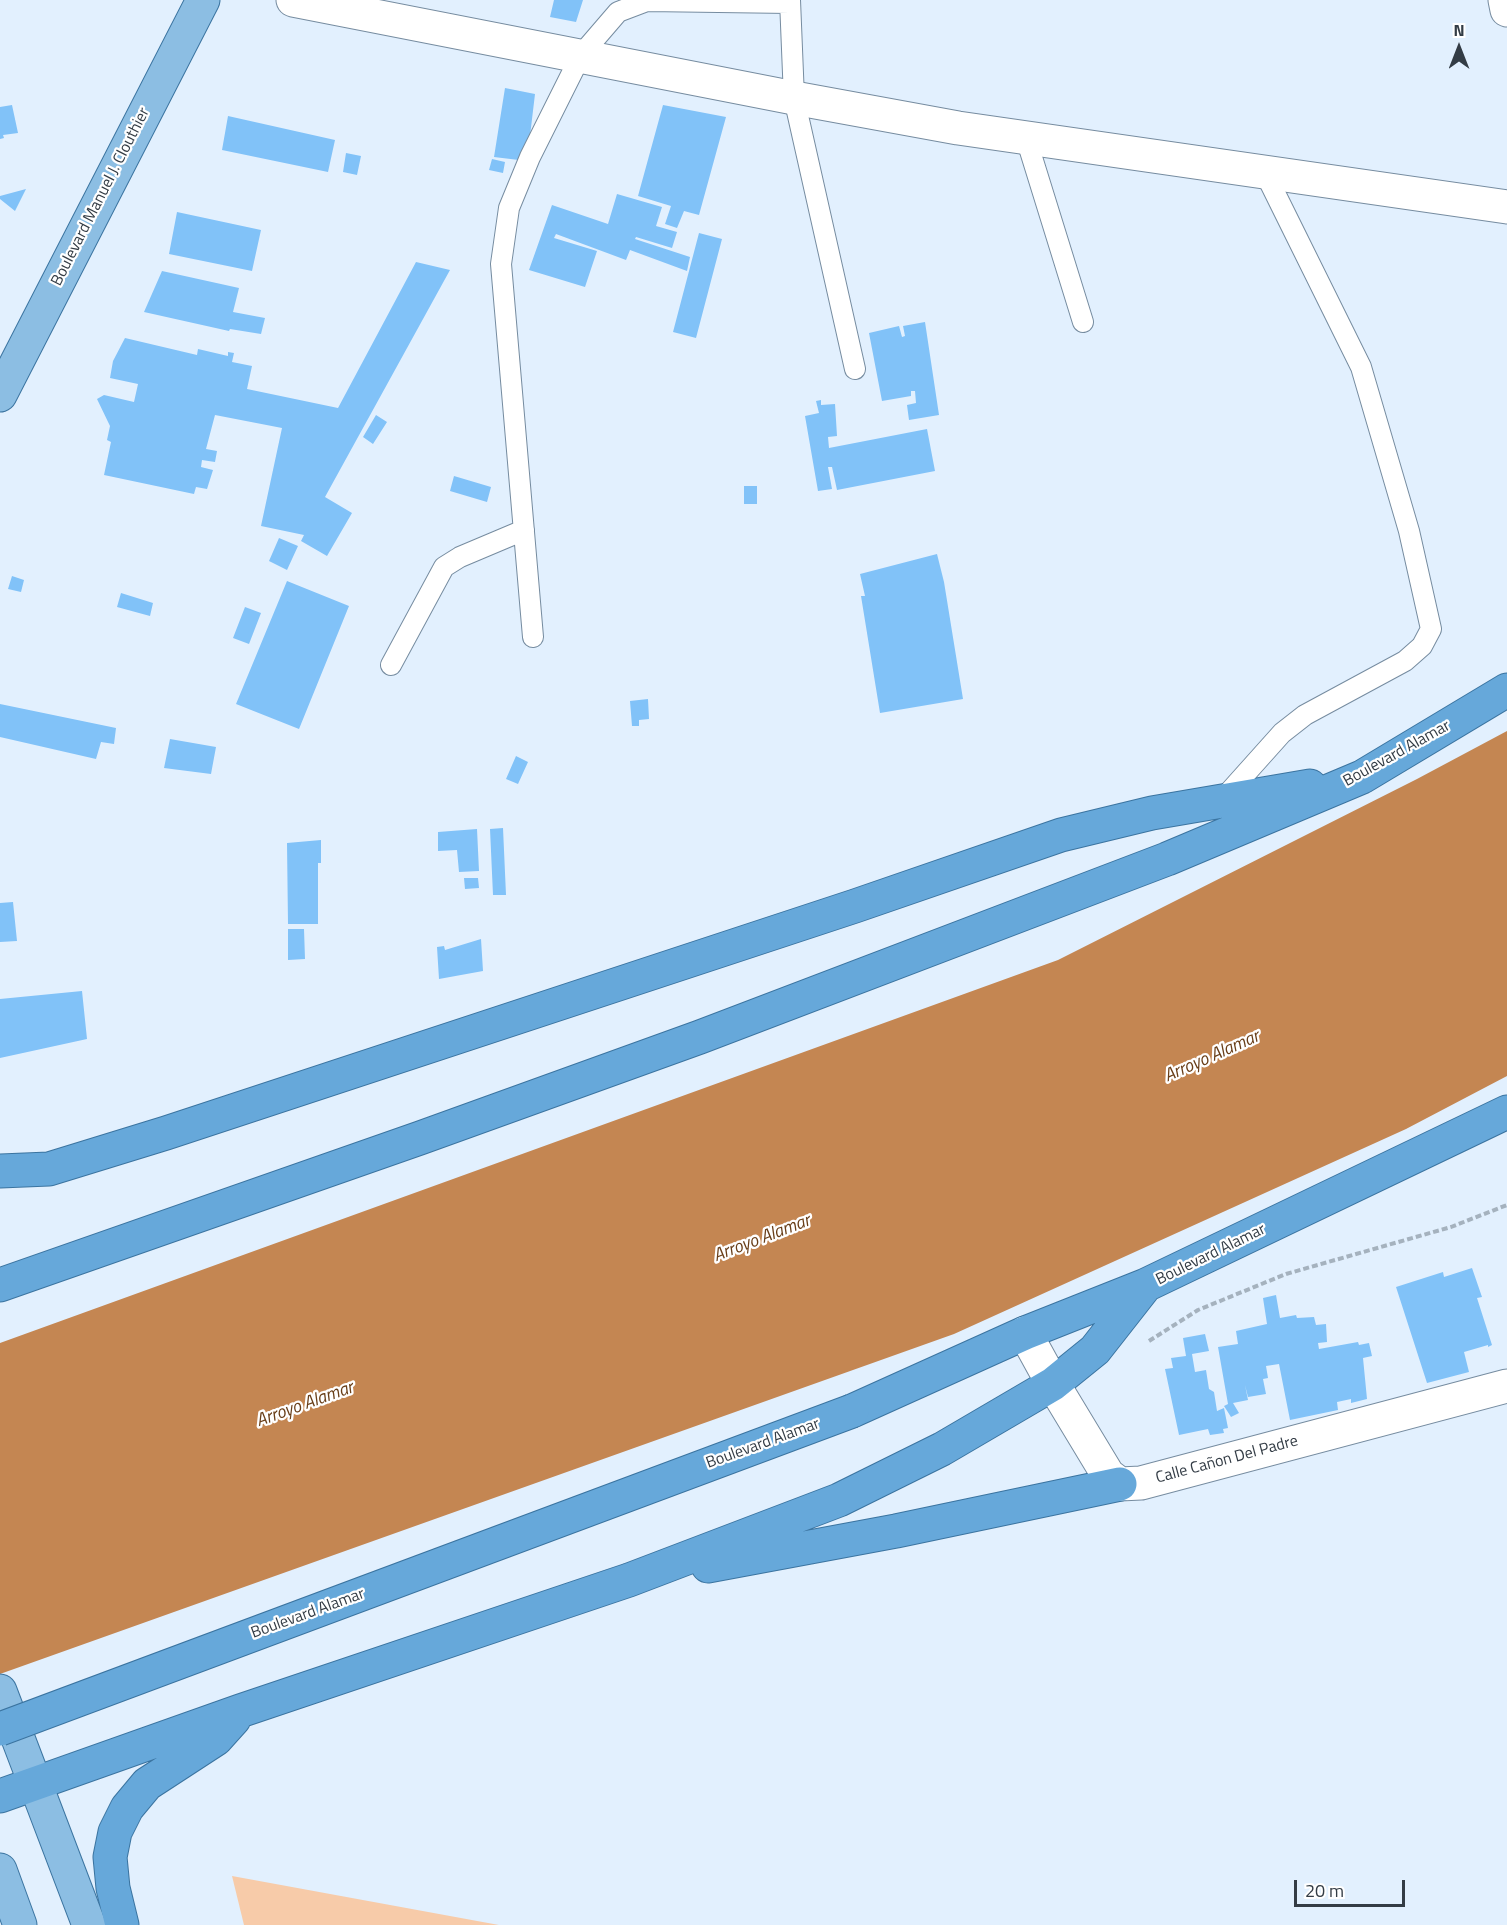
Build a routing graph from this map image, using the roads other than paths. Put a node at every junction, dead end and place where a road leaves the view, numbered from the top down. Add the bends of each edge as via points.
1 (203, 0) edge
2 (293, 0) edge
3 (1505, 0) edge
4 (790, 2) edge
5 (1507, 10) edge
6 (581, 55) junction
7 (794, 98) junction
8 (1026, 138) junction
9 (1265, 173) junction
10 (1507, 207) edge
11 (1083, 322) dead end
12 (855, 369) dead end
13 (2, 386) edge
14 (524, 530) junction
15 (533, 637) dead end
16 (391, 665) dead end
17 (1507, 690) edge
18 (1362, 777) junction
19 (1222, 800) junction
20 (1507, 1112) edge
21 (0, 1171) edge
22 (0, 1285) edge
23 (1146, 1285) junction
24 (1024, 1333) junction
25 (1053, 1384) junction
26 (1507, 1386) edge
27 (1120, 1484) junction
28 (629, 1580) junction
29 (1, 1706) edge
30 (240, 1711) junction
31 (36, 1782) junction
32 (0, 1796) edge
33 (0, 1870) edge
34 (20, 1925) edge
35 (89, 1925) edge
36 (122, 1925) edge

1 - 13 main road, Boulevard Manuel J. Clouthier
2 - 6 street
3 - 5 street
4 - 6 lane via 647,1 618,12
4 - 7 lane
6 - 7 street
6 - 14 lane via 509,208 501,264
7 - 8 street
7 - 12 lane
8 - 9 street
8 - 11 lane
9 - 10 street
9 - 19 lane via 1361,367 1409,531 1431,629 1422,646 1405,661 1305,715 1282,733
14 - 15 lane
14 - 16 lane via 444,567
17 - 18 highway, Boulevard Alamar
18 - 19 highway
18 - 22 highway, Boulevard Alamar via 1167,859 700,1037
19 - 21 highway via 1061,835 199,1123 49,1169
20 - 23 highway, Boulevard Alamar
23 - 24 highway, Boulevard Alamar
23 - 25 highway via 1095,1350
24 - 25 street
24 - 29 highway, Boulevard Alamar, bridge via 852,1411
25 - 27 street via 1108,1475
25 - 28 highway via 942,1449 839,1500
26 - 27 street, Calle Cañon Del Padre via 1141,1483
27 - 28 highway via 896,1532
28 - 30 highway
29 - 31 main road
30 - 31 highway
30 - 36 highway via 216,1739 147,1784 126,1808 115,1832 110,1857
31 - 32 highway
31 - 35 main road
33 - 34 main road

